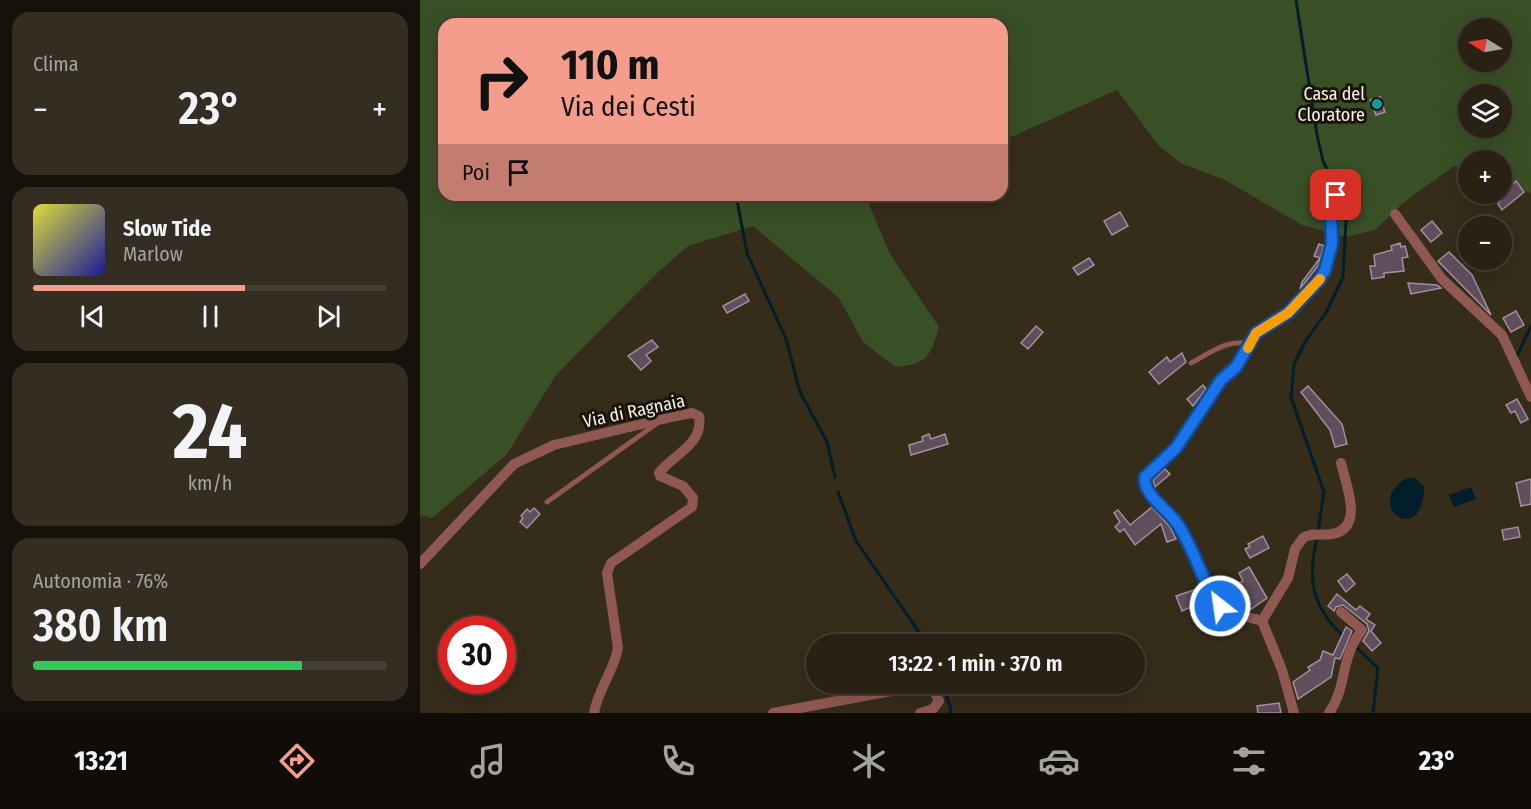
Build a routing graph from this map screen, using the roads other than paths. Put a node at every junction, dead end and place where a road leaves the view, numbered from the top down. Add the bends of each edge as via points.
1 (1336, 195) dead end
2 (1395, 214) dead end
3 (1250, 344) junction
4 (1191, 363) dead end
5 (1531, 398) edge
6 (663, 419) junction
7 (1341, 463) dead end
8 (547, 502) dead end
9 (420, 564) edge
10 (1341, 612) dead end
11 (1262, 621) junction
12 (594, 713) edge
13 (773, 713) edge
14 (920, 713) edge
15 (1294, 713) edge
16 (1329, 713) edge

1 - 3 street via 1331,208 1332,244 1325,270 1288,313 1256,333
2 - 5 street via 1442,279 1502,335
3 - 4 lane via 1238,341
3 - 11 street via 1176,448 1145,477 1144,483 1176,522 1218,603 1234,613
6 - 8 lane
6 - 9 street, Via di Ragnaia via 554,445 514,464
6 - 12 street, Via di Ragnaia via 692,413 699,416 687,450 659,473 683,486 693,498 692,507 611,563 607,573 618,648
7 - 11 street via 1352,507 1350,520 1341,531 1303,538 1295,549 1288,578
10 - 16 street via 1362,630 1353,642
11 - 15 street
13 - 14 street via 924,685 933,688 939,701 933,709

